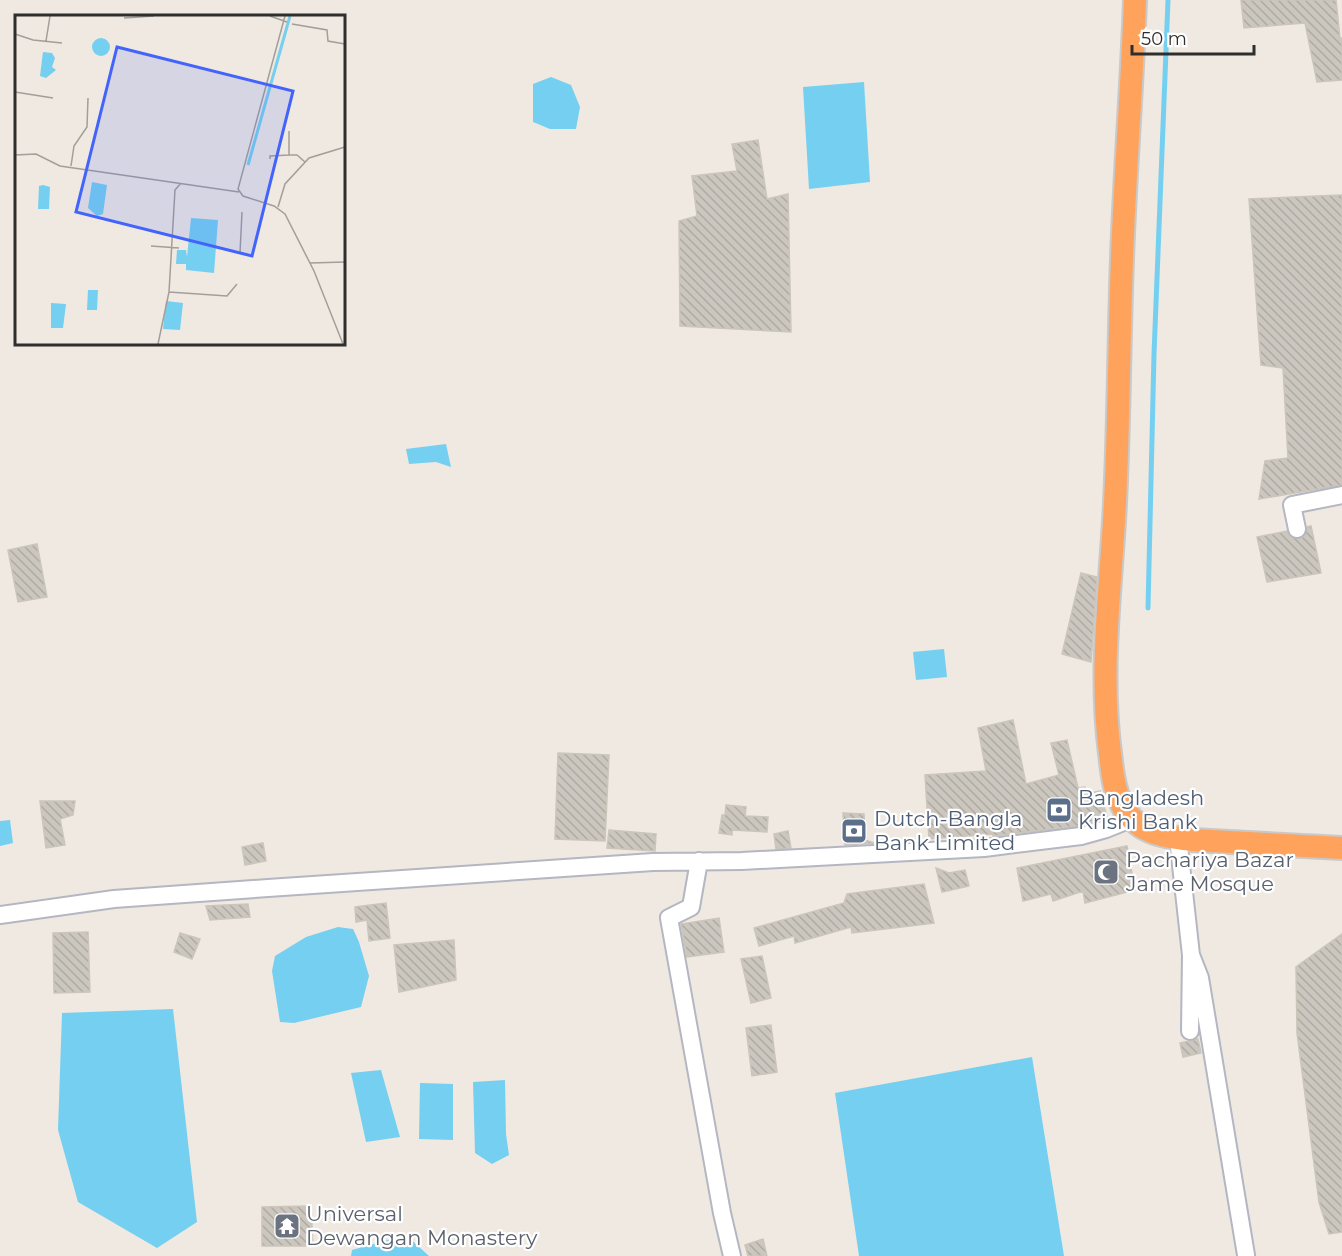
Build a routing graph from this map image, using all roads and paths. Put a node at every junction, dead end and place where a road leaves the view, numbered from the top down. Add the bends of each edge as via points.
1 (1135, 0) edge
2 (1342, 495) edge
3 (1297, 529) dead end
4 (1131, 819) junction
5 (1178, 838) junction
6 (1342, 848) edge
7 (699, 861) junction
8 (0, 915) edge
9 (1191, 956) junction
10 (1190, 1031) dead end
11 (1246, 1255) edge
12 (732, 1256) edge

1 - 4 highway via 1105,682 1113,778
2 - 3 street via 1292,505
4 - 5 highway via 1148,831
4 - 7 street via 1081,836 984,848
5 - 6 highway
5 - 9 street
7 - 8 street via 114,899
7 - 12 street via 691,907 669,918
9 - 10 street
9 - 11 street via 1200,978

